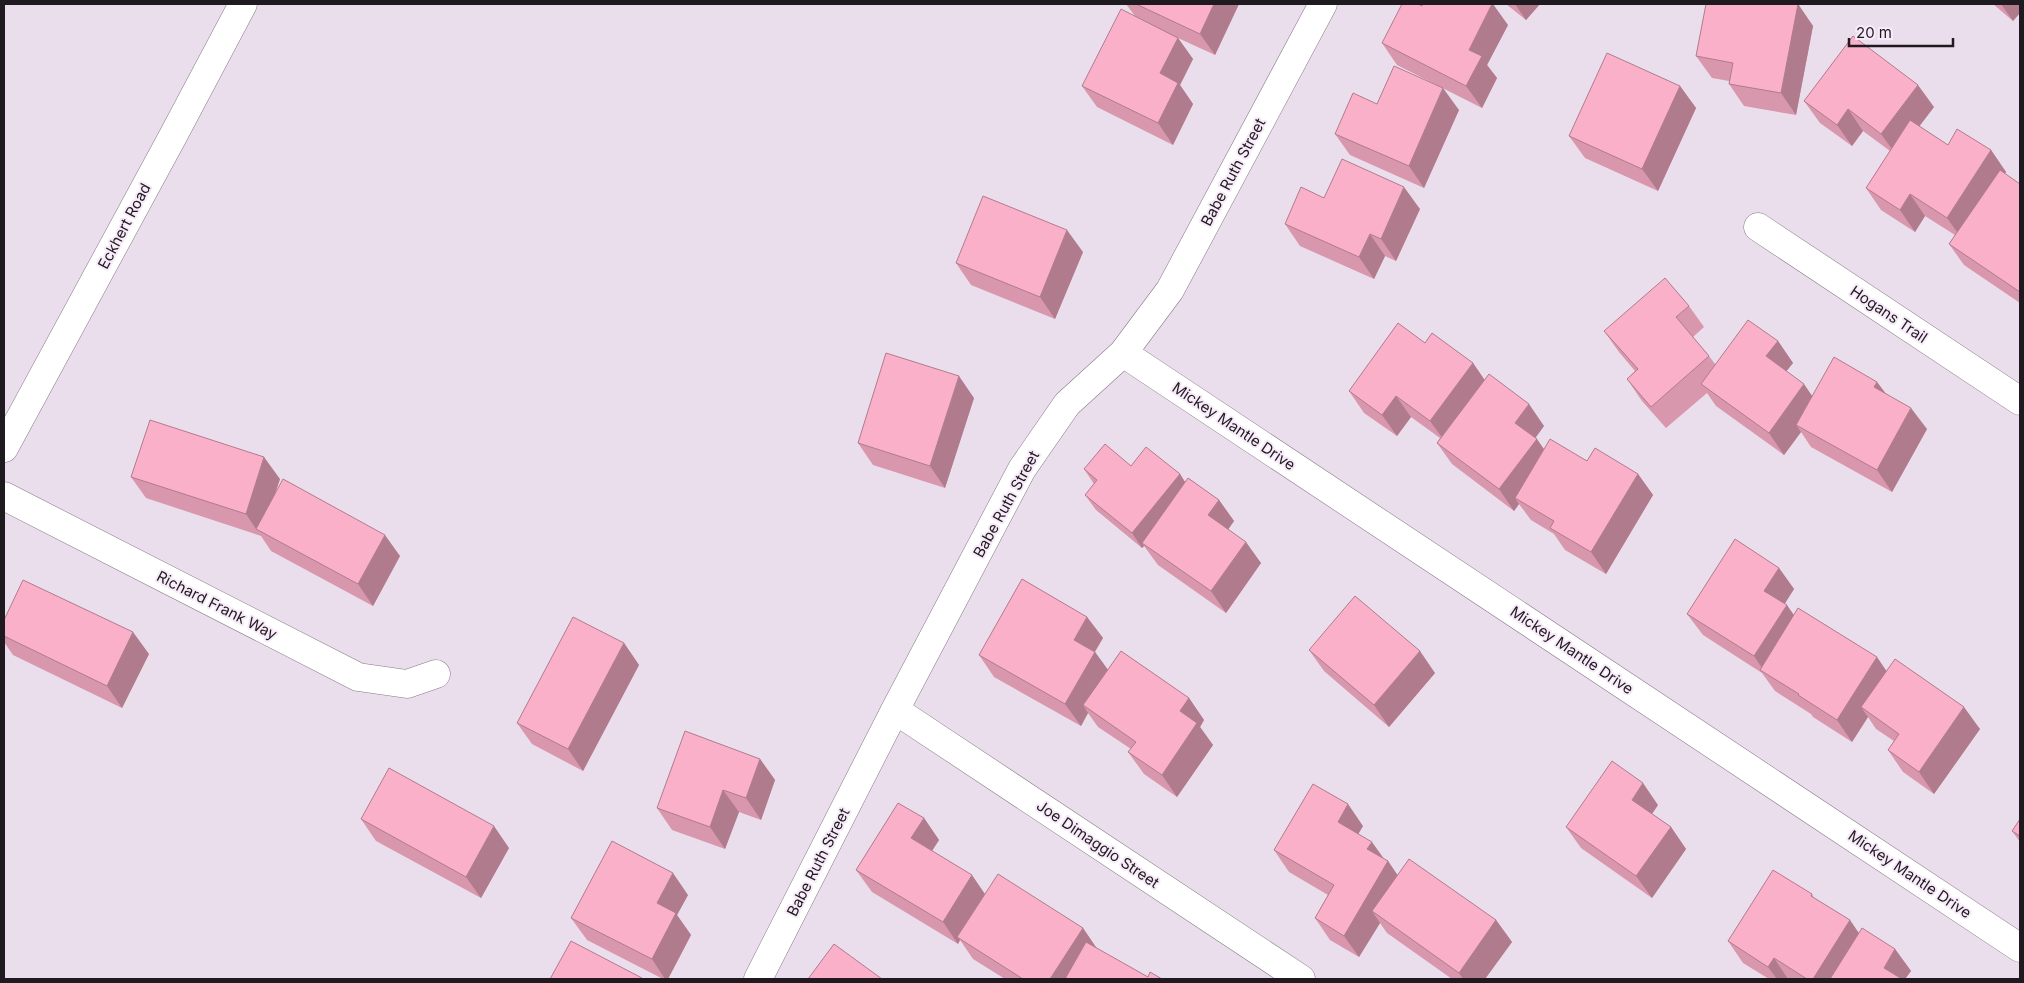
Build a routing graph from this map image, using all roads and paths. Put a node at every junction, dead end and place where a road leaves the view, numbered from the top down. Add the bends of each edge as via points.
1 (243, 4) edge
2 (1323, 4) edge
3 (1758, 228) dead end
4 (1123, 353) junction
5 (2020, 402) edge
6 (4, 448) edge
7 (4, 496) edge
8 (436, 674) dead end
9 (895, 710) junction
10 (2020, 948) edge
11 (758, 979) edge
12 (1302, 979) edge

1 - 6 street, Eckhert Road
2 - 4 street, Babe Ruth Street via 1170,290
3 - 5 street, Hogans Trail
4 - 9 street, Babe Ruth Street via 1067,404 1022,469
4 - 10 street, Mickey Mantle Drive
7 - 8 street, Richard Frank Way via 358,677 407,684
9 - 11 street, Babe Ruth Street
9 - 12 street, Joe Dimaggio Street

